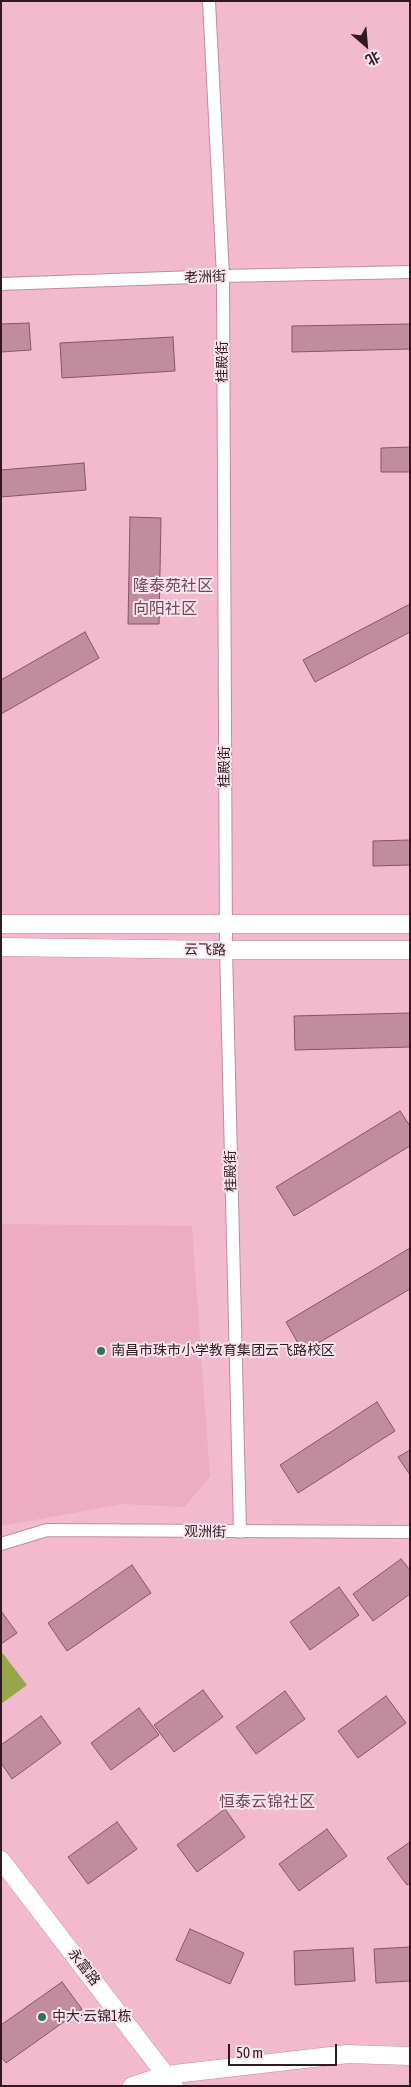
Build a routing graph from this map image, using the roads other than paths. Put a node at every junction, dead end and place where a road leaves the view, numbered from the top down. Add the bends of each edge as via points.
1 (209, 1) edge
2 (410, 272) edge
3 (223, 276) junction
4 (1, 284) edge
5 (1, 924) edge
6 (226, 924) junction
7 (410, 924) edge
8 (1, 947) edge
9 (226, 950) junction
10 (410, 950) edge
11 (240, 1532) junction
12 (410, 1532) edge
13 (1, 1544) edge
14 (1, 1860) edge
15 (410, 2056) edge
16 (170, 2080) edge
17 (132, 2086) edge

1 - 3 street, 桂殿街
2 - 3 street, 老洲街
3 - 4 street, 老洲街
3 - 6 street, 桂殿街
5 - 6 main road, 云飞路
6 - 7 main road, 云飞路
6 - 9 street, 桂殿街
8 - 9 main road, 云飞路
9 - 10 main road, 云飞路
9 - 11 street, 桂殿街
11 - 12 street, 观洲街
11 - 13 street, 观洲街 via 47,1530
14 - 16 main road, 永富路
15 - 16 main road via 348,2054
16 - 17 main road

